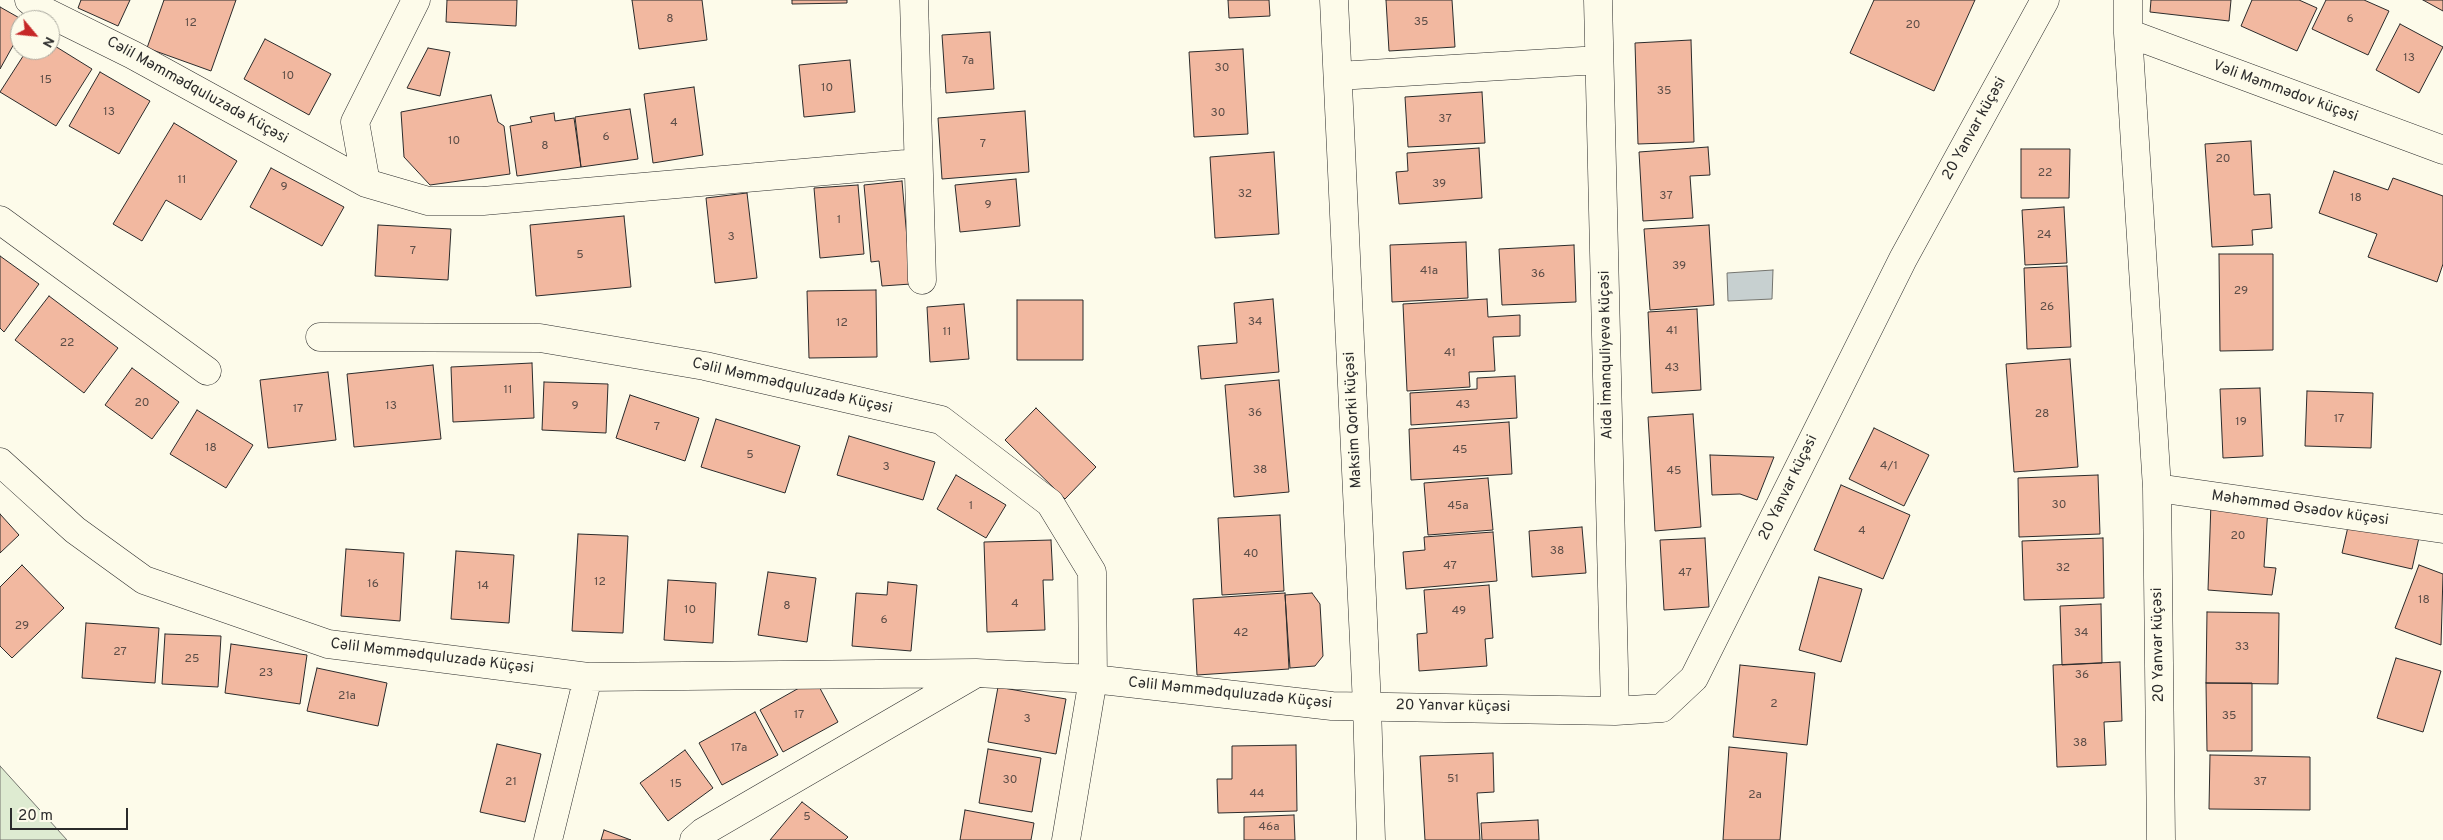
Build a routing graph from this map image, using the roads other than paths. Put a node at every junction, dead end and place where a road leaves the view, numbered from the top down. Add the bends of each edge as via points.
1 (29, 0) edge
2 (416, 0) edge
3 (914, 0) edge
4 (1334, 0) edge
5 (1598, 0) edge
6 (2045, 0) edge
7 (2128, 0) edge
8 (2128, 33) junction
9 (1599, 60) junction
10 (1338, 76) junction
11 (2443, 150) edge
12 (917, 163) junction
13 (366, 183) junction
14 (0, 220) edge
15 (922, 280) dead end
16 (320, 337) dead end
17 (207, 371) dead end
18 (0, 462) edge
19 (2157, 488) junction
20 (2443, 530) edge
21 (976, 673) junction
22 (588, 677) junction
23 (1093, 679) junction
24 (1367, 705) junction
25 (1615, 711) junction
26 (548, 840) edge
27 (694, 840) edge
28 (1066, 840) edge
29 (1371, 840) edge
30 (2162, 840) edge

1 - 13 street, Cəlil Məmmədquluzadə Küçəsi via 40,9 133,55
2 - 13 street via 355,122
3 - 12 street
4 - 10 street, Maksim Qorki küçəsi
5 - 9 street, Aida İmanquliyeva küçəsi
6 - 25 street, 20 Yanvar küçəsi via 1903,259 1694,678 1662,708
7 - 8 street, 20 Yanvar küçəsi
8 - 11 street, Vəli Məmmədov küçəsi
8 - 19 street, 20 Yanvar küçəsi
9 - 10 street
9 - 25 street, Aida İmanquliyeva küçəsi
10 - 24 street, Maksim Qorki küçəsi
12 - 13 street, Cəlil Məmmədquluzadə Küçəsi via 483,201 428,201
12 - 15 street
14 - 17 street
16 - 23 street, Cəlil Məmmədquluzadə Küçəsi via 540,338 705,366 941,420 1050,503 1092,572
18 - 22 street, Cəlil Məmmədquluzadə Küçəsi via 75,530 144,580 328,644
19 - 20 street, Məhəmməd Əsədov küçəsi
19 - 30 street, 20 Yanvar küçəsi
21 - 22 street, Cəlil Məmmədquluzadə Küçəsi
21 - 23 street, Cəlil Məmmədquluzadə Küçəsi
21 - 27 street
22 - 26 street
23 - 24 street, Cəlil Məmmədquluzadə Küçəsi via 1332,706
23 - 28 street, Cəlil Məmmədquluzadə Küçəsi
24 - 25 street, 20 Yanvar küçəsi
24 - 29 street, Maksim Qorki küçəsi

